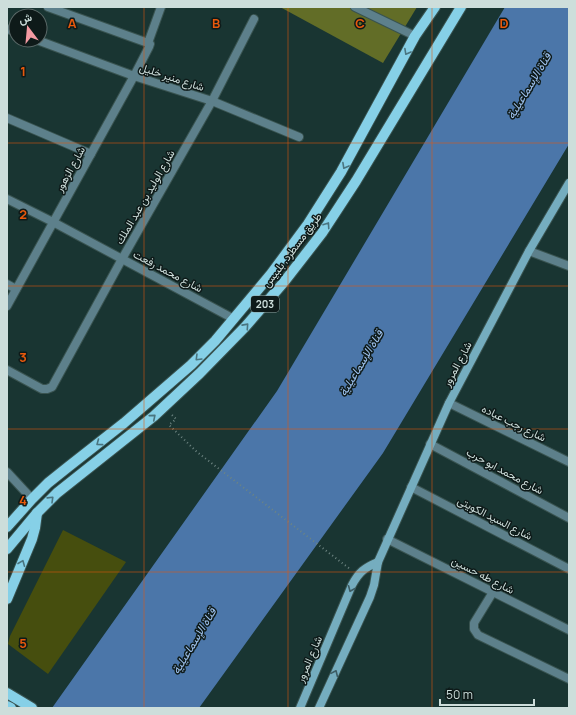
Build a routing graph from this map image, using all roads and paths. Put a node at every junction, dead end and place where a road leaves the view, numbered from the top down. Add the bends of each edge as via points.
1 (48, 7) edge
2 (161, 7) edge
3 (355, 7) edge
4 (435, 7) edge
5 (460, 7) edge
6 (254, 19) dead end
7 (415, 36) junction
8 (148, 43) junction
9 (48, 44) edge
10 (134, 76) junction
11 (212, 101) junction
12 (7, 118) edge
13 (299, 137) dead end
14 (91, 154) junction
15 (569, 183) edge
16 (7, 199) edge
17 (53, 222) junction
18 (529, 251) junction
19 (122, 259) junction
20 (569, 266) edge
21 (7, 284) edge
22 (16, 289) junction
23 (7, 306) edge
24 (234, 319) junction
25 (7, 370) edge
26 (449, 403) junction
27 (164, 407) junction
28 (430, 444) junction
29 (569, 462) edge
30 (7, 472) edge
31 (411, 487) junction
32 (32, 499) junction
33 (37, 513) junction
34 (569, 518) edge
35 (7, 527) edge
36 (387, 539) junction
37 (7, 549) edge
38 (378, 562) junction
39 (569, 569) edge
40 (358, 575) junction
41 (494, 592) junction
42 (7, 599) edge
43 (569, 630) edge
44 (569, 679) edge
45 (7, 693) edge
46 (7, 706) edge
47 (11, 708) edge
48 (32, 708) edge
49 (300, 708) edge
50 (319, 708) edge

1 - 8 street
2 - 8 street, شارع الزهور
3 - 7 street
4 - 7 main road, طريق مسطرد, بلبيس / 203
27 -> 5 main road, طريق مسطرد, بلبيس / 203 via 245,327 322,233
6 - 11 street, شارع الوليد بن عبد الملك
7 -> 24 main road, طريق مسطرد, بلبيس / 203 via 341,172 308,224
8 - 10 street, شارع الزهور via 149,47
9 - 10 street, شارع منير خليل
10 - 11 street, شارع منير خليل
10 - 14 street, شارع الزهور
11 - 13 street, شارع منير خليل
11 - 19 street, شارع الوليد بن عبد الملك
12 - 14 street
14 - 17 street, شارع الزهور
15 - 18 main road, شارع المرور
16 - 17 street, شارع محمد رفعت
17 - 19 street, شارع محمد رفعت
17 - 22 street, شارع الزهور
18 - 20 street
18 - 26 main road, شارع المرور
19 - 24 street, شارع محمد رفعت
19 - 25 street, شارع الوليد بن عبد الملك via 52,386 42,389
21 - 22 street
22 - 23 street, شارع الزهور
24 -> 32 main road, طريق مسطرد, بلبيس / 203 via 191,365
26 - 28 main road, شارع المرور
26 - 29 street, شارع رجب عباده
33 -> 27 main road, طريق مسطرد, بلبيس / 203
27 - 40 path via 176,419 169,425 198,452
28 - 31 main road, شارع المرور
28 - 34 street, شارع محمد ابو حرب
30 - 32 street
31 - 36 main road, شارع المرور
31 - 39 street, شارع السيد الكويتى
32 - 35 main road, طريق مسطرد, بلبيس / 203
33 - 37 main road, طريق مسطرد, بلبيس / 203
42 -> 33 main road via 32,539
36 - 38 main road, شارع المرور
36 - 41 street, شارع طه حسين
38 - 40 main road, شارع المرور
50 -> 38 main road, شارع المرور via 370,596
40 -> 49 main road, شارع المرور
41 - 43 street, شارع طه حسين
41 - 44 street via 474,623 478,635
45 - 48 main road
46 - 47 main road

